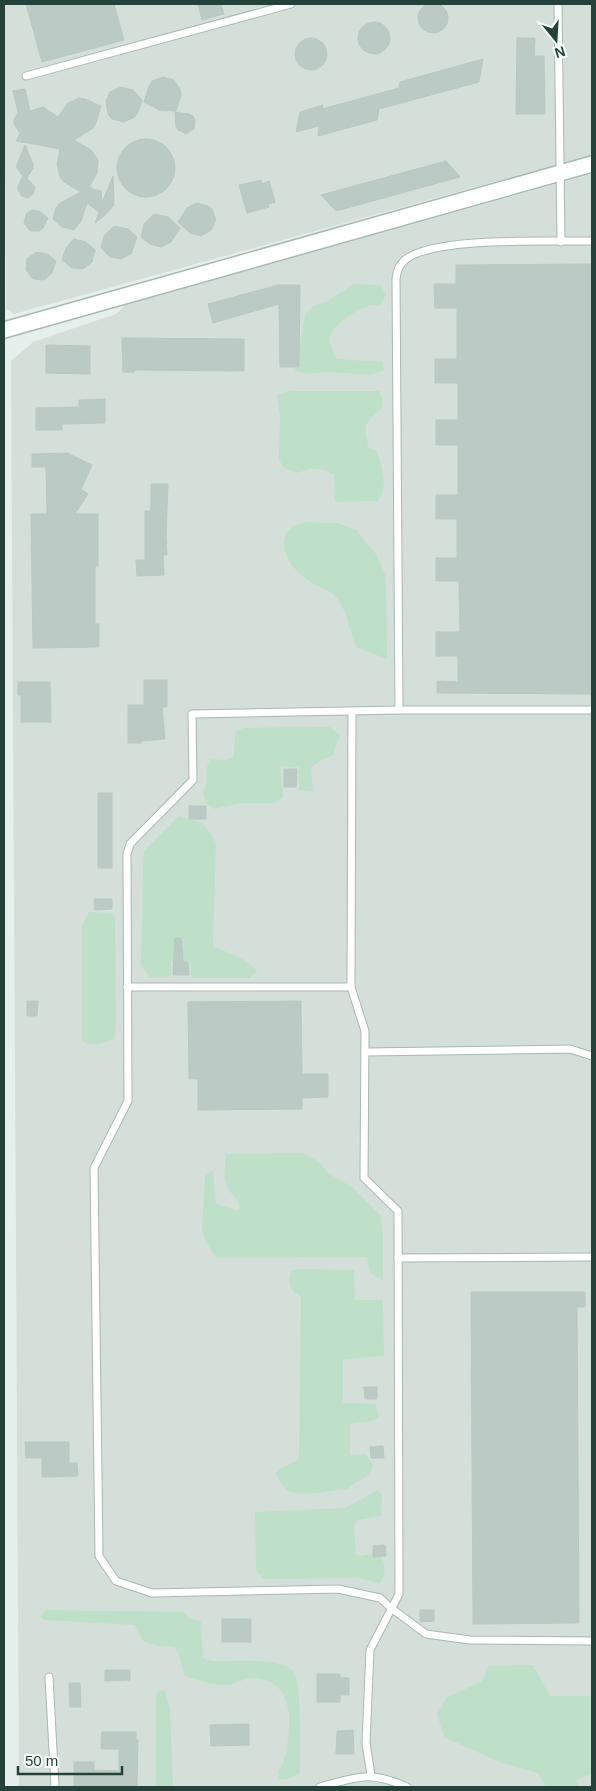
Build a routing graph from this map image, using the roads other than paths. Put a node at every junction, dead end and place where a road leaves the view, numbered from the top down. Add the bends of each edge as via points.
1 (291, 4) edge
2 (558, 4) edge
3 (26, 76) dead end
4 (592, 164) edge
5 (560, 172) junction
6 (592, 241) edge
7 (561, 242) junction
8 (4, 330) edge
9 (399, 710) junction
10 (592, 710) edge
11 (352, 712) junction
12 (127, 987) junction
13 (351, 987) junction
14 (365, 1052) junction
15 (592, 1056) edge
16 (592, 1257) edge
17 (398, 1258) junction
18 (391, 1608) junction
19 (592, 1641) edge
20 (50, 1677) dead end
21 (371, 1775) junction
22 (55, 1787) edge
23 (320, 1787) edge
24 (407, 1787) edge

1 - 3 lane
2 - 5 lane
4 - 5 street
5 - 7 lane
5 - 8 street
6 - 7 lane
7 - 9 lane via 488,242 439,247 407,258 398,268
9 - 10 lane
9 - 11 lane
11 - 12 lane via 192,714 193,780 130,844 127,854
11 - 13 lane
12 - 13 lane
12 - 18 lane via 128,1101 94,1168 99,1556 116,1581 152,1593 338,1589 380,1598
13 - 14 lane via 366,1031
14 - 15 lane via 570,1049
14 - 17 lane via 364,1178 398,1211
16 - 17 lane
17 - 18 lane via 399,1594
18 - 19 lane via 426,1634 470,1640
18 - 21 lane via 370,1650 366,1743
20 - 22 lane
21 - 23 lane
21 - 24 lane

